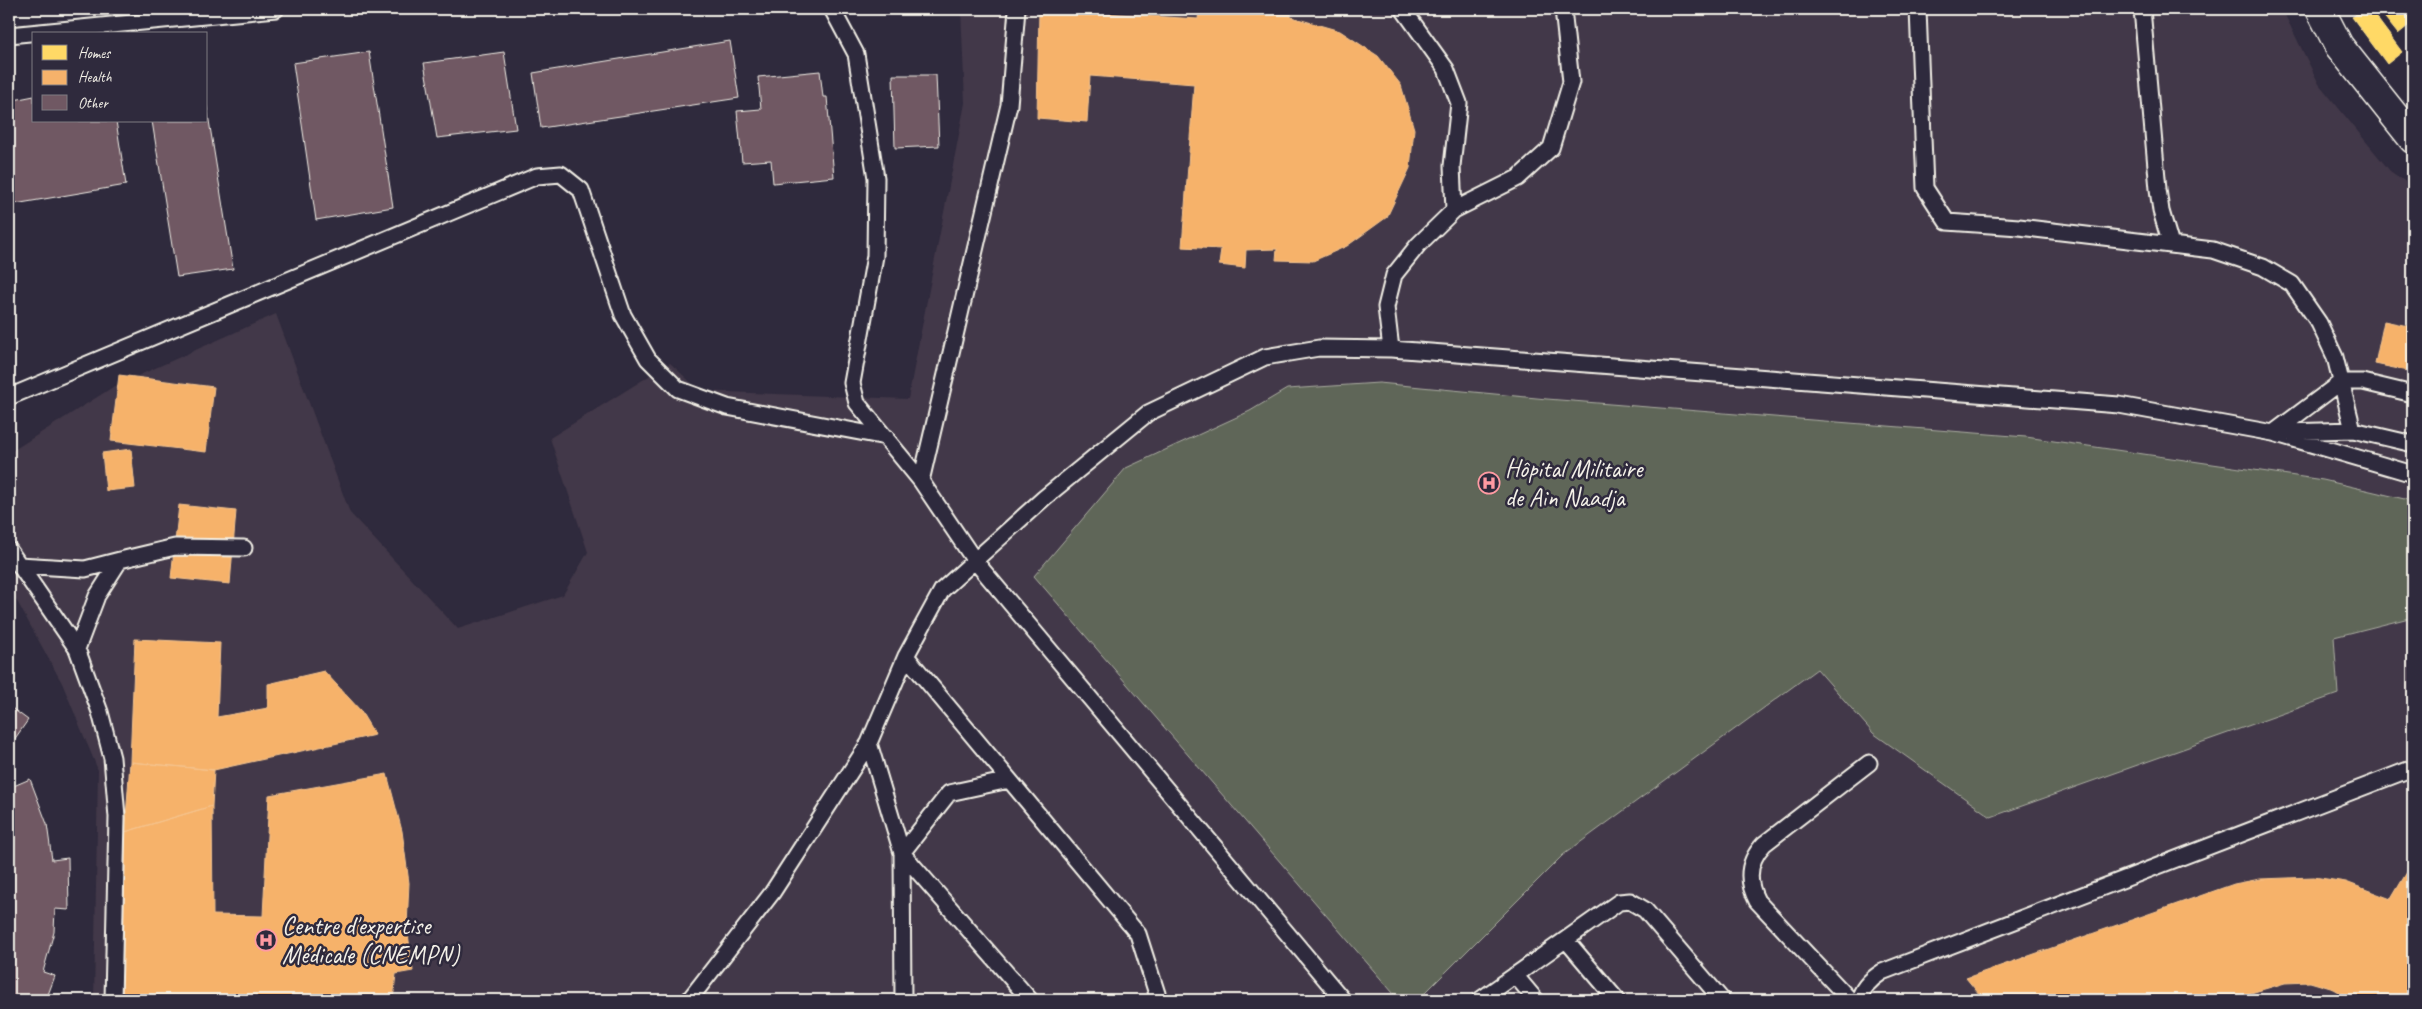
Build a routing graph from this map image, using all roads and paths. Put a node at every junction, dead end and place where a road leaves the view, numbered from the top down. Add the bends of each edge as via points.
1 (276, 9) edge
2 (832, 9) edge
3 (1017, 9) edge
4 (1403, 9) edge
5 (1563, 9) edge
6 (1918, 9) edge
7 (2142, 9) edge
8 (2320, 9) edge
9 (40, 32) edge
10 (32, 33) edge
11 (9, 35) edge
12 (2413, 139) edge
13 (1454, 210) junction
14 (2171, 246) junction
15 (1391, 349) junction
16 (2341, 382) junction
17 (2413, 394) edge
18 (9, 397) edge
19 (2353, 430) junction
20 (2273, 433) junction
21 (886, 437) junction
22 (2413, 444) edge
23 (2413, 474) edge
24 (921, 481) junction
25 (244, 548) dead end
26 (9, 550) edge
27 (120, 560) junction
28 (975, 560) junction
29 (19, 565) junction
30 (77, 649) junction
31 (906, 656) junction
32 (869, 743) junction
33 (1869, 763) dead end
34 (2413, 768) edge
35 (1009, 780) junction
36 (902, 853) junction
37 (1566, 940) junction
38 (1515, 975) junction
39 (1153, 997) edge
40 (113, 1000) edge
41 (690, 1000) edge
42 (903, 1000) edge
43 (1030, 1000) edge
44 (1343, 1000) edge
45 (1480, 1000) edge
46 (1536, 1000) edge
47 (1617, 1000) edge
48 (1722, 1000) edge
49 (1850, 1000) edge
50 (1859, 1000) edge

1 - 9 lane
2 - 21 lane via 856,54 876,178 875,256 852,383 857,403
3 - 24 lane via 1009,105
4 - 13 lane via 1446,69 1459,103 1452,166
5 - 13 lane via 1571,82 1551,148 1518,178
6 - 14 lane via 1925,188 1948,222 2019,227
7 - 14 lane via 2158,189
8 - 12 street via 2339,46
10 - 11 lane
13 - 15 lane via 1418,245 1394,275 1386,307
14 - 16 lane via 2213,250 2263,267 2292,284 2319,323
15 - 20 lane via 2119,405
15 - 28 lane via 1319,348 1265,357 1148,413 1044,498
16 - 17 lane via 2363,382
16 - 19 lane
16 - 20 lane
18 - 21 lane via 537,176 561,174 581,190 624,315 648,359 678,389 727,407
19 - 20 lane
19 - 22 lane
20 - 23 lane
21 - 24 lane
24 - 28 lane
25 - 27 lane via 176,547
26 - 29 lane
27 - 29 lane via 85,569
27 - 30 lane via 97,596
28 - 31 lane via 942,590
28 - 44 lane
29 - 30 lane
30 - 40 lane via 100,712 112,758 117,817
31 - 32 lane
31 - 35 lane
32 - 36 lane
32 - 41 lane via 772,893
33 - 49 lane via 1764,844 1750,867 1749,880 1757,901
34 - 50 lane via 1882,972 1869,980
35 - 36 lane via 949,792
35 - 39 lane via 1138,934
36 - 42 lane
36 - 43 lane
37 - 38 lane
37 - 47 lane
37 - 48 lane via 1619,902 1636,902
38 - 45 lane
38 - 46 lane

